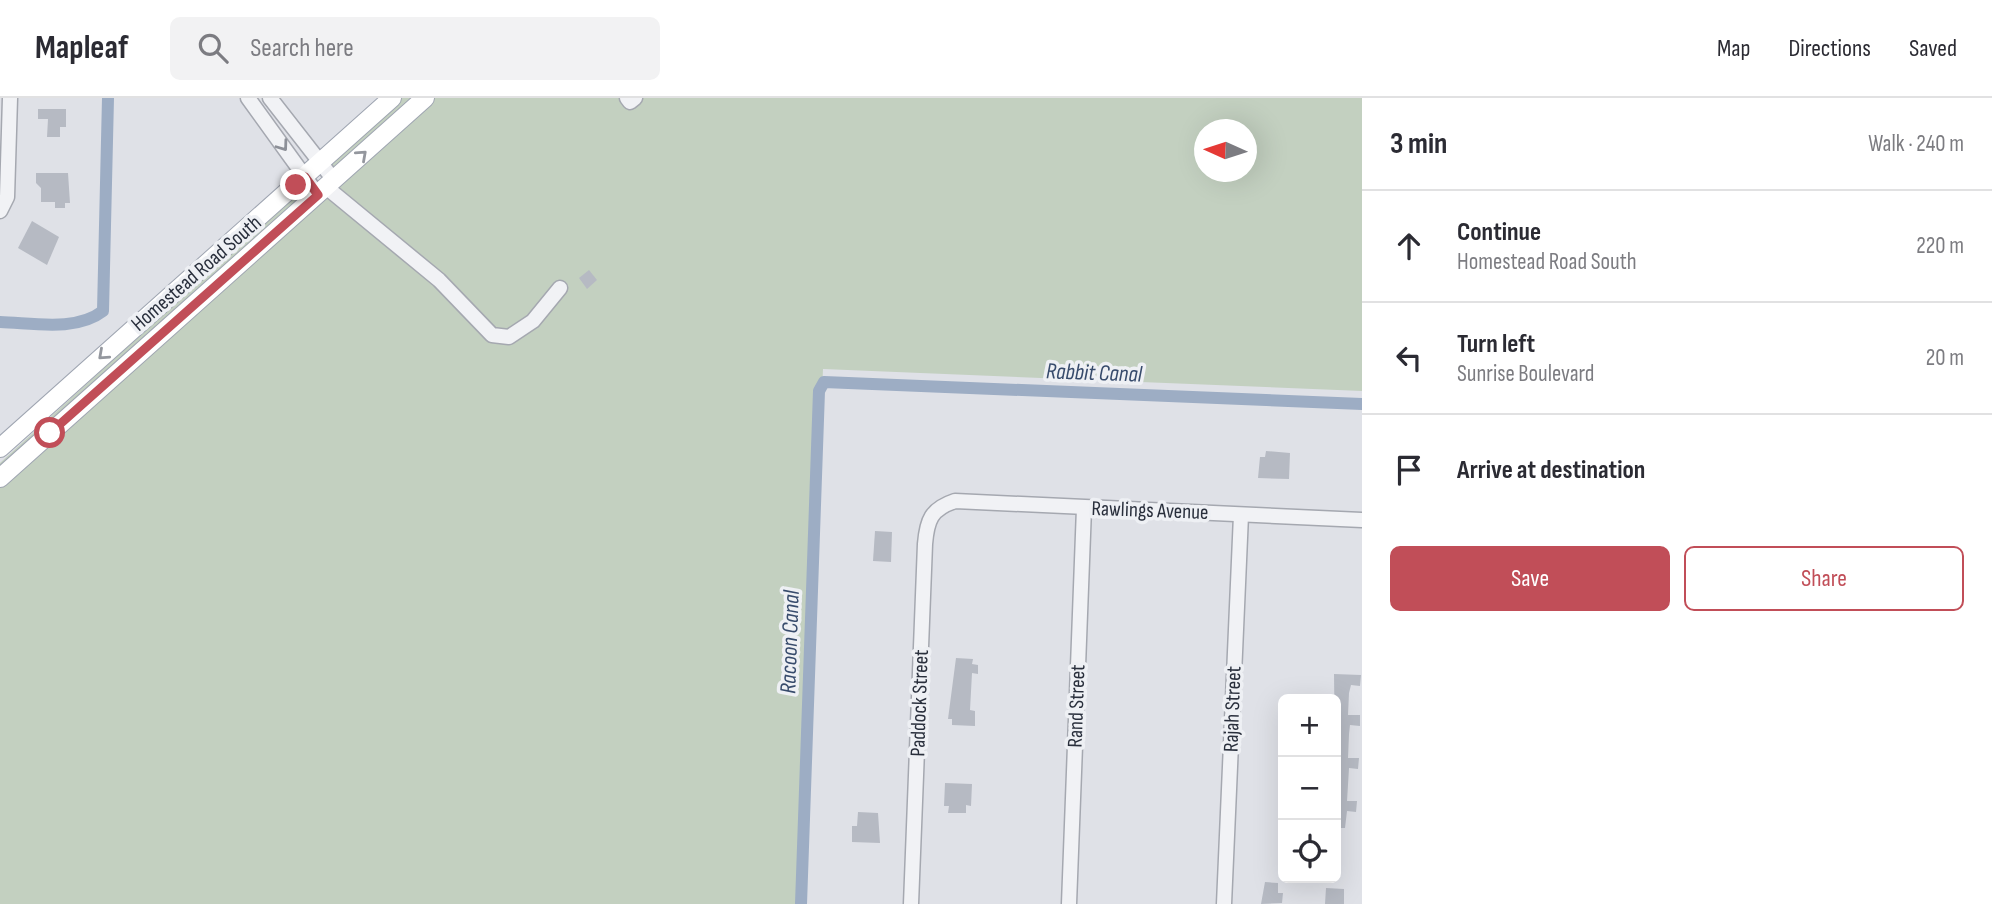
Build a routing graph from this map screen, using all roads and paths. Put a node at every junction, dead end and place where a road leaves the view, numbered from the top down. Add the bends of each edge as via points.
1 (10, 98) edge
2 (248, 98) edge
3 (270, 98) edge
4 (392, 98) edge
5 (425, 98) edge
6 (626, 98) edge
7 (635, 98) edge
8 (320, 163) junction
9 (305, 177) junction
10 (326, 188) junction
11 (0, 211) edge
12 (560, 288) dead end
13 (0, 448) edge
14 (0, 478) edge
15 (939, 506) joint
16 (1084, 508) junction
17 (1241, 514) junction
18 (1362, 520) edge
19 (912, 904) edge
20 (1069, 904) edge
21 (1224, 904) edge

1 - 11 street via 7,197
2 -> 9 street
3 - 8 street
4 - 8 main road, Homestead Road South
10 -> 5 main road, Homestead Road South
6 - 7 street via 630,102
8 - 9 main road, Homestead Road South
8 - 10 street
9 - 10 street
9 -> 13 main road, Homestead Road South
10 - 12 street via 439,280 492,335 509,337 533,321
10 - 14 main road, Homestead Road South
15 - 16 street, Rawlings Avenue via 955,501
15 - 19 street, Paddock Street via 930,515 925,544
16 - 17 street, Rawlings Avenue
16 - 20 street, Rand Street
17 - 18 street, Rawlings Avenue
17 - 21 street, Rajah Street

